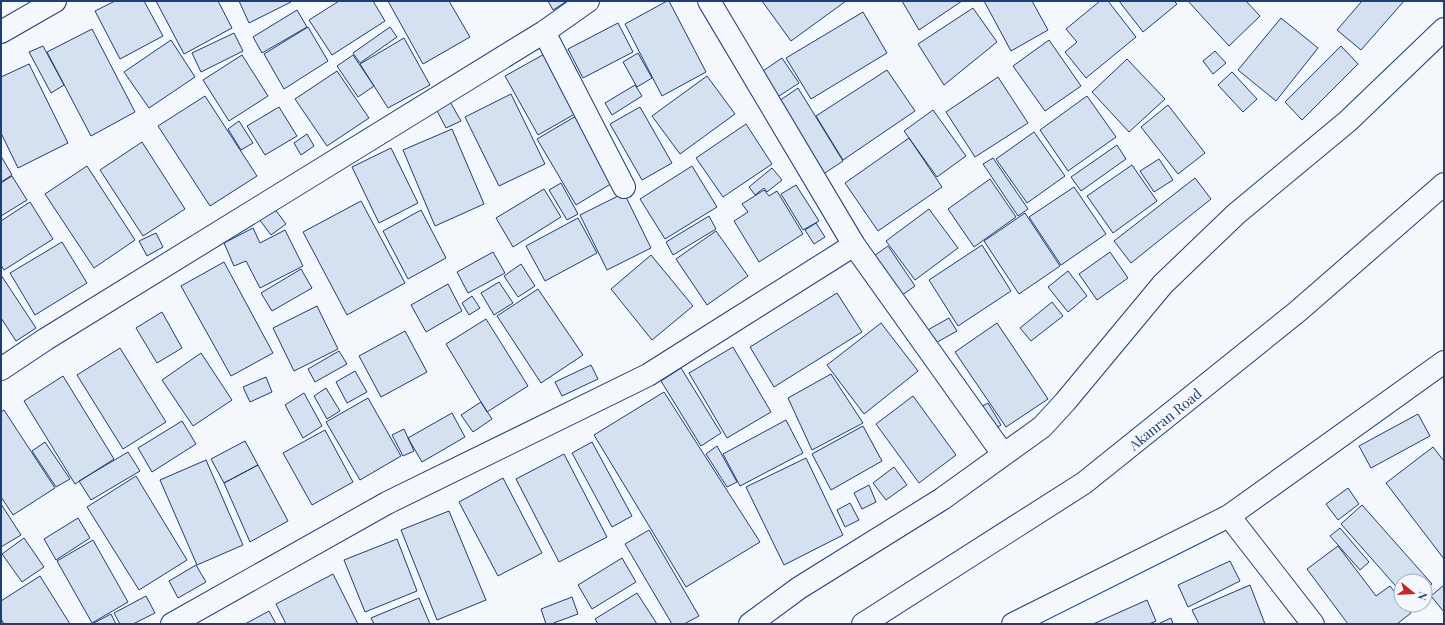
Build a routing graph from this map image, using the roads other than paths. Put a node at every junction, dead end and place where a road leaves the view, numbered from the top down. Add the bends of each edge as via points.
1 (55, 1) edge
2 (588, 1) edge
3 (709, 1) edge
4 (1444, 29) edge
5 (1, 32) edge
6 (544, 32) junction
7 (1444, 184) edge
8 (624, 187) dead end
9 (854, 245) junction
10 (1444, 362) edge
11 (1, 369) edge
12 (1003, 454) junction
13 (1229, 516) junction
14 (172, 624) edge
15 (750, 624) edge
16 (863, 624) edge
17 (1013, 624) edge
18 (1313, 624) edge

1 - 5 main road
2 - 6 main road
3 - 9 main road
4 - 12 main road via 1348,121 1236,214 1163,284 1042,427
6 - 8 main road
6 - 11 main road via 46,338
7 - 16 main road, Akanran Road via 1297,312 1084,483
9 - 12 main road
9 - 14 main road via 648,375 387,503
10 - 13 main road
12 - 15 main road via 942,499 799,588
13 - 17 main road
13 - 18 main road

